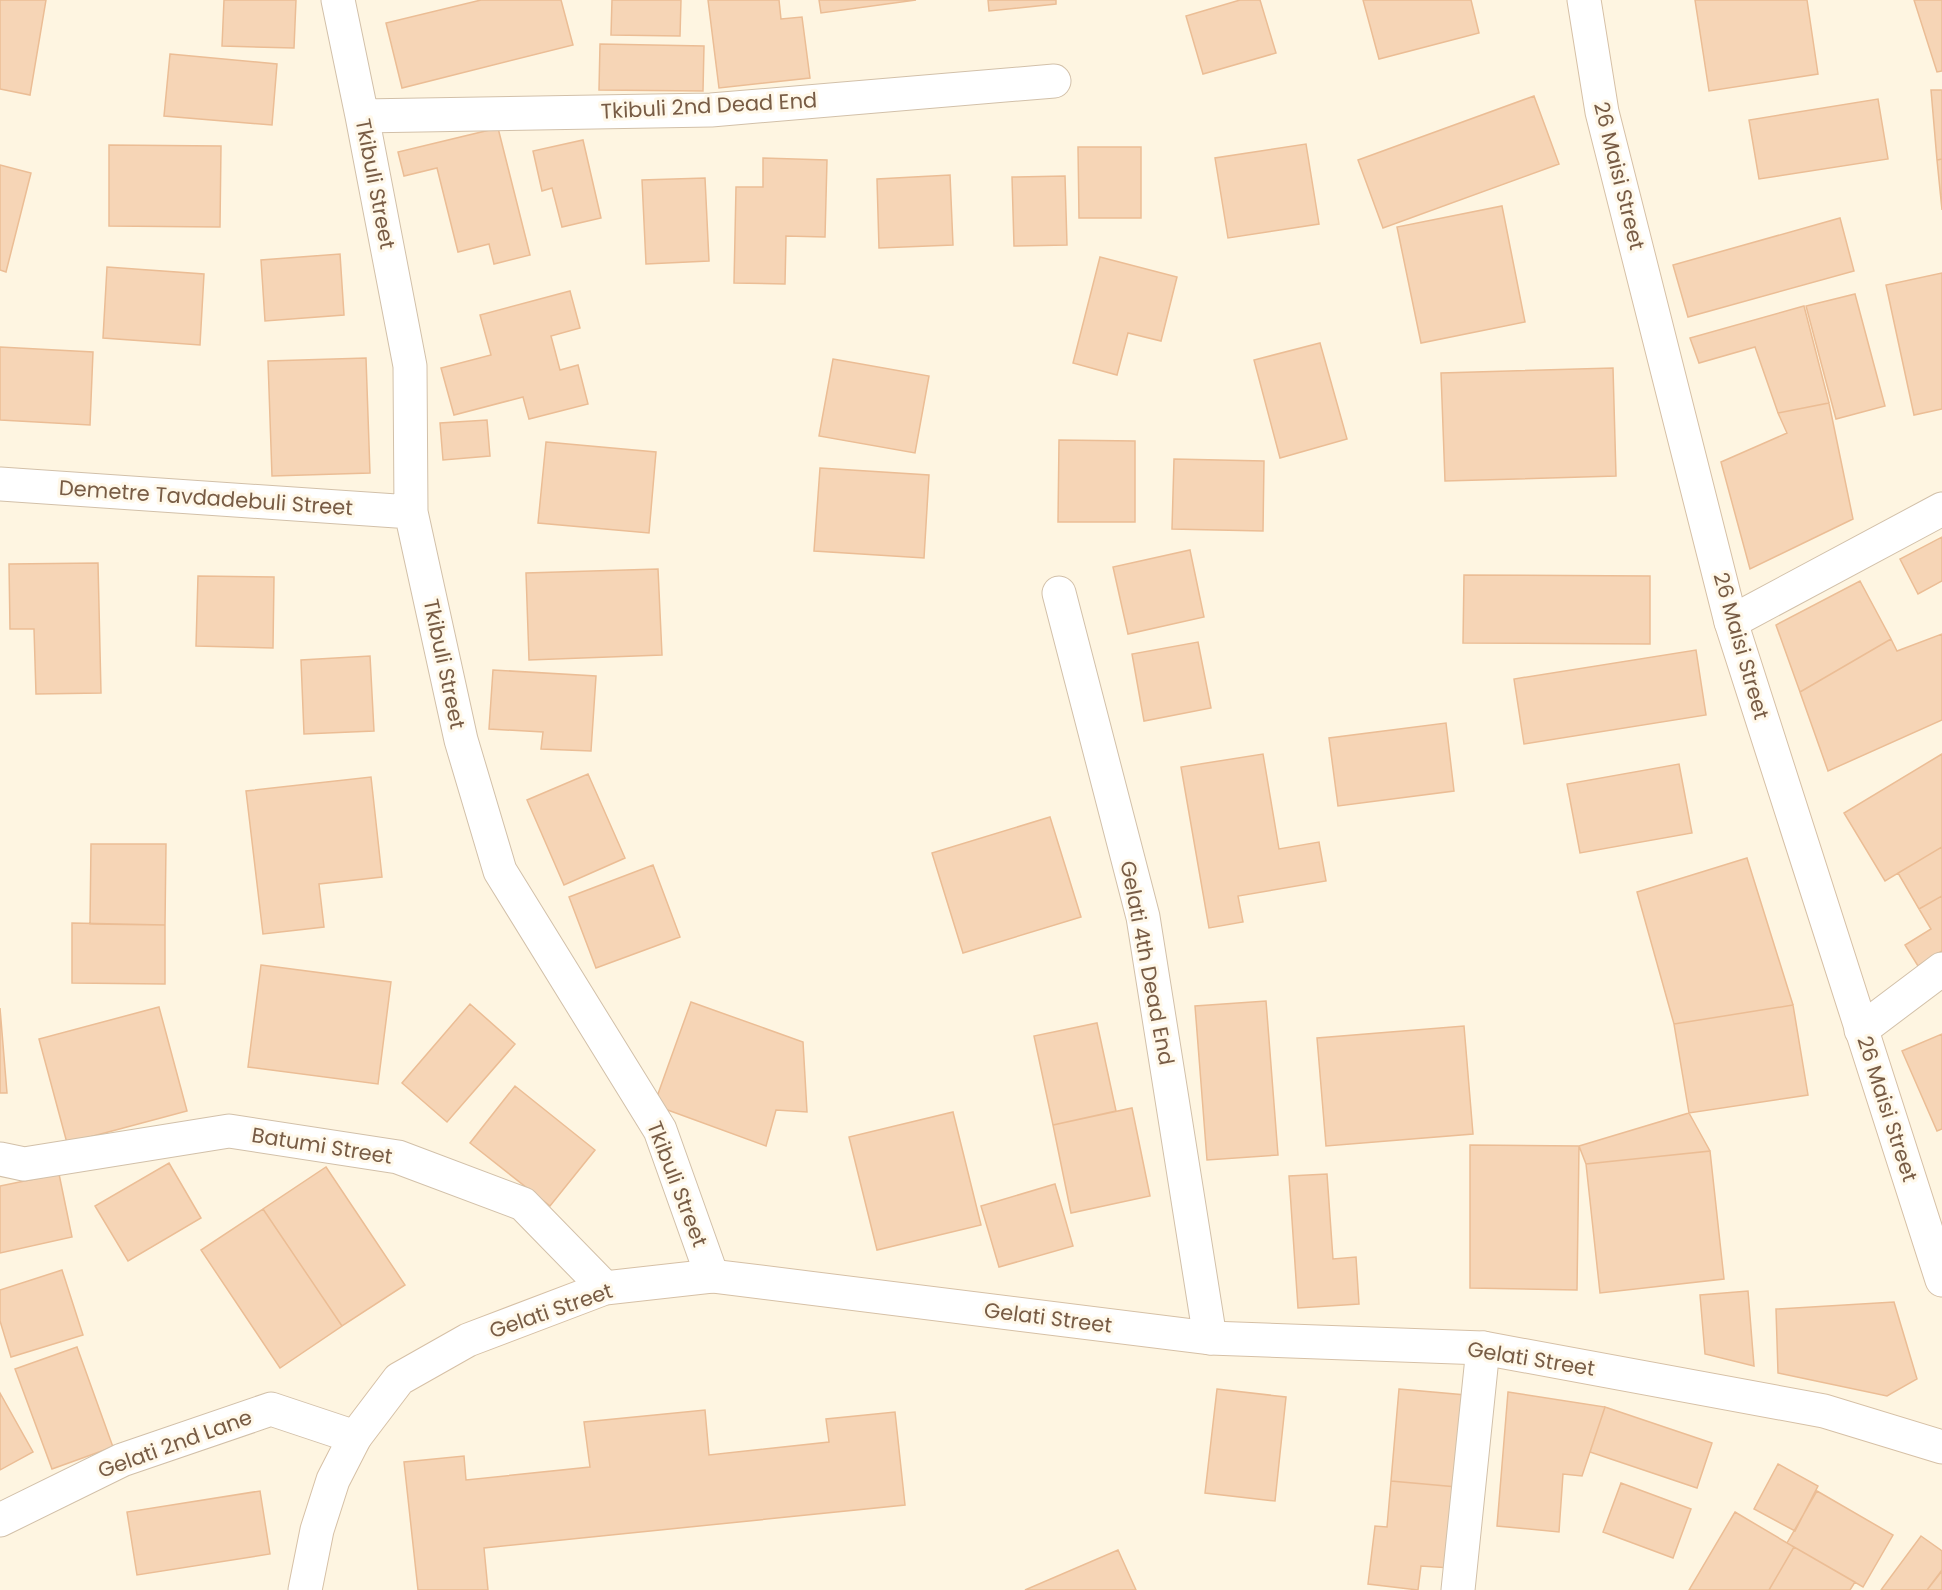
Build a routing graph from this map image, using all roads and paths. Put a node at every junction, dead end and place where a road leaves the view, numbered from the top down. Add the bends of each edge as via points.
1 (338, 0) edge
2 (1584, 0) edge
3 (1054, 81) dead end
4 (362, 116) junction
5 (0, 484) edge
6 (1942, 509) edge
7 (411, 512) junction
8 (1059, 593) dead end
9 (1731, 622) junction
10 (1942, 969) edge
11 (1861, 1030) junction
12 (0, 1159) edge
13 (712, 1276) junction
14 (1942, 1280) edge
15 (605, 1288) junction
16 (1210, 1338) junction
17 (1483, 1348) junction
18 (355, 1437) junction
19 (1942, 1447) edge
20 (0, 1520) edge
21 (305, 1590) edge
22 (1458, 1590) edge

1 - 4 street, Tkibuli Street
2 - 9 street, 26 Maisi Street via 1602,112
3 - 4 street, Tkibuli 2nd Dead End via 711,110
4 - 7 street, Tkibuli Street via 410,366
5 - 7 street, Demetre Tavdadebuli Street
6 - 9 street
7 - 13 street, Tkibuli Street via 461,740 500,871 660,1130
8 - 16 street, Gelati 4th Dead End via 1143,917
9 - 11 street, 26 Maisi Street
10 - 11 street
11 - 14 street, 26 Maisi Street
12 - 15 street, Batumi Street via 24,1164 228,1131 398,1157 523,1204
13 - 15 street, Gelati Street
13 - 16 street, Gelati Street
15 - 18 street, Gelati Street via 468,1340 399,1379
16 - 17 street, Gelati Street
17 - 19 street, Gelati Street via 1824,1411
17 - 22 street
18 - 20 street, Gelati 2nd Lane via 271,1409 122,1460
18 - 21 street, Gelati Street via 333,1480 317,1530

